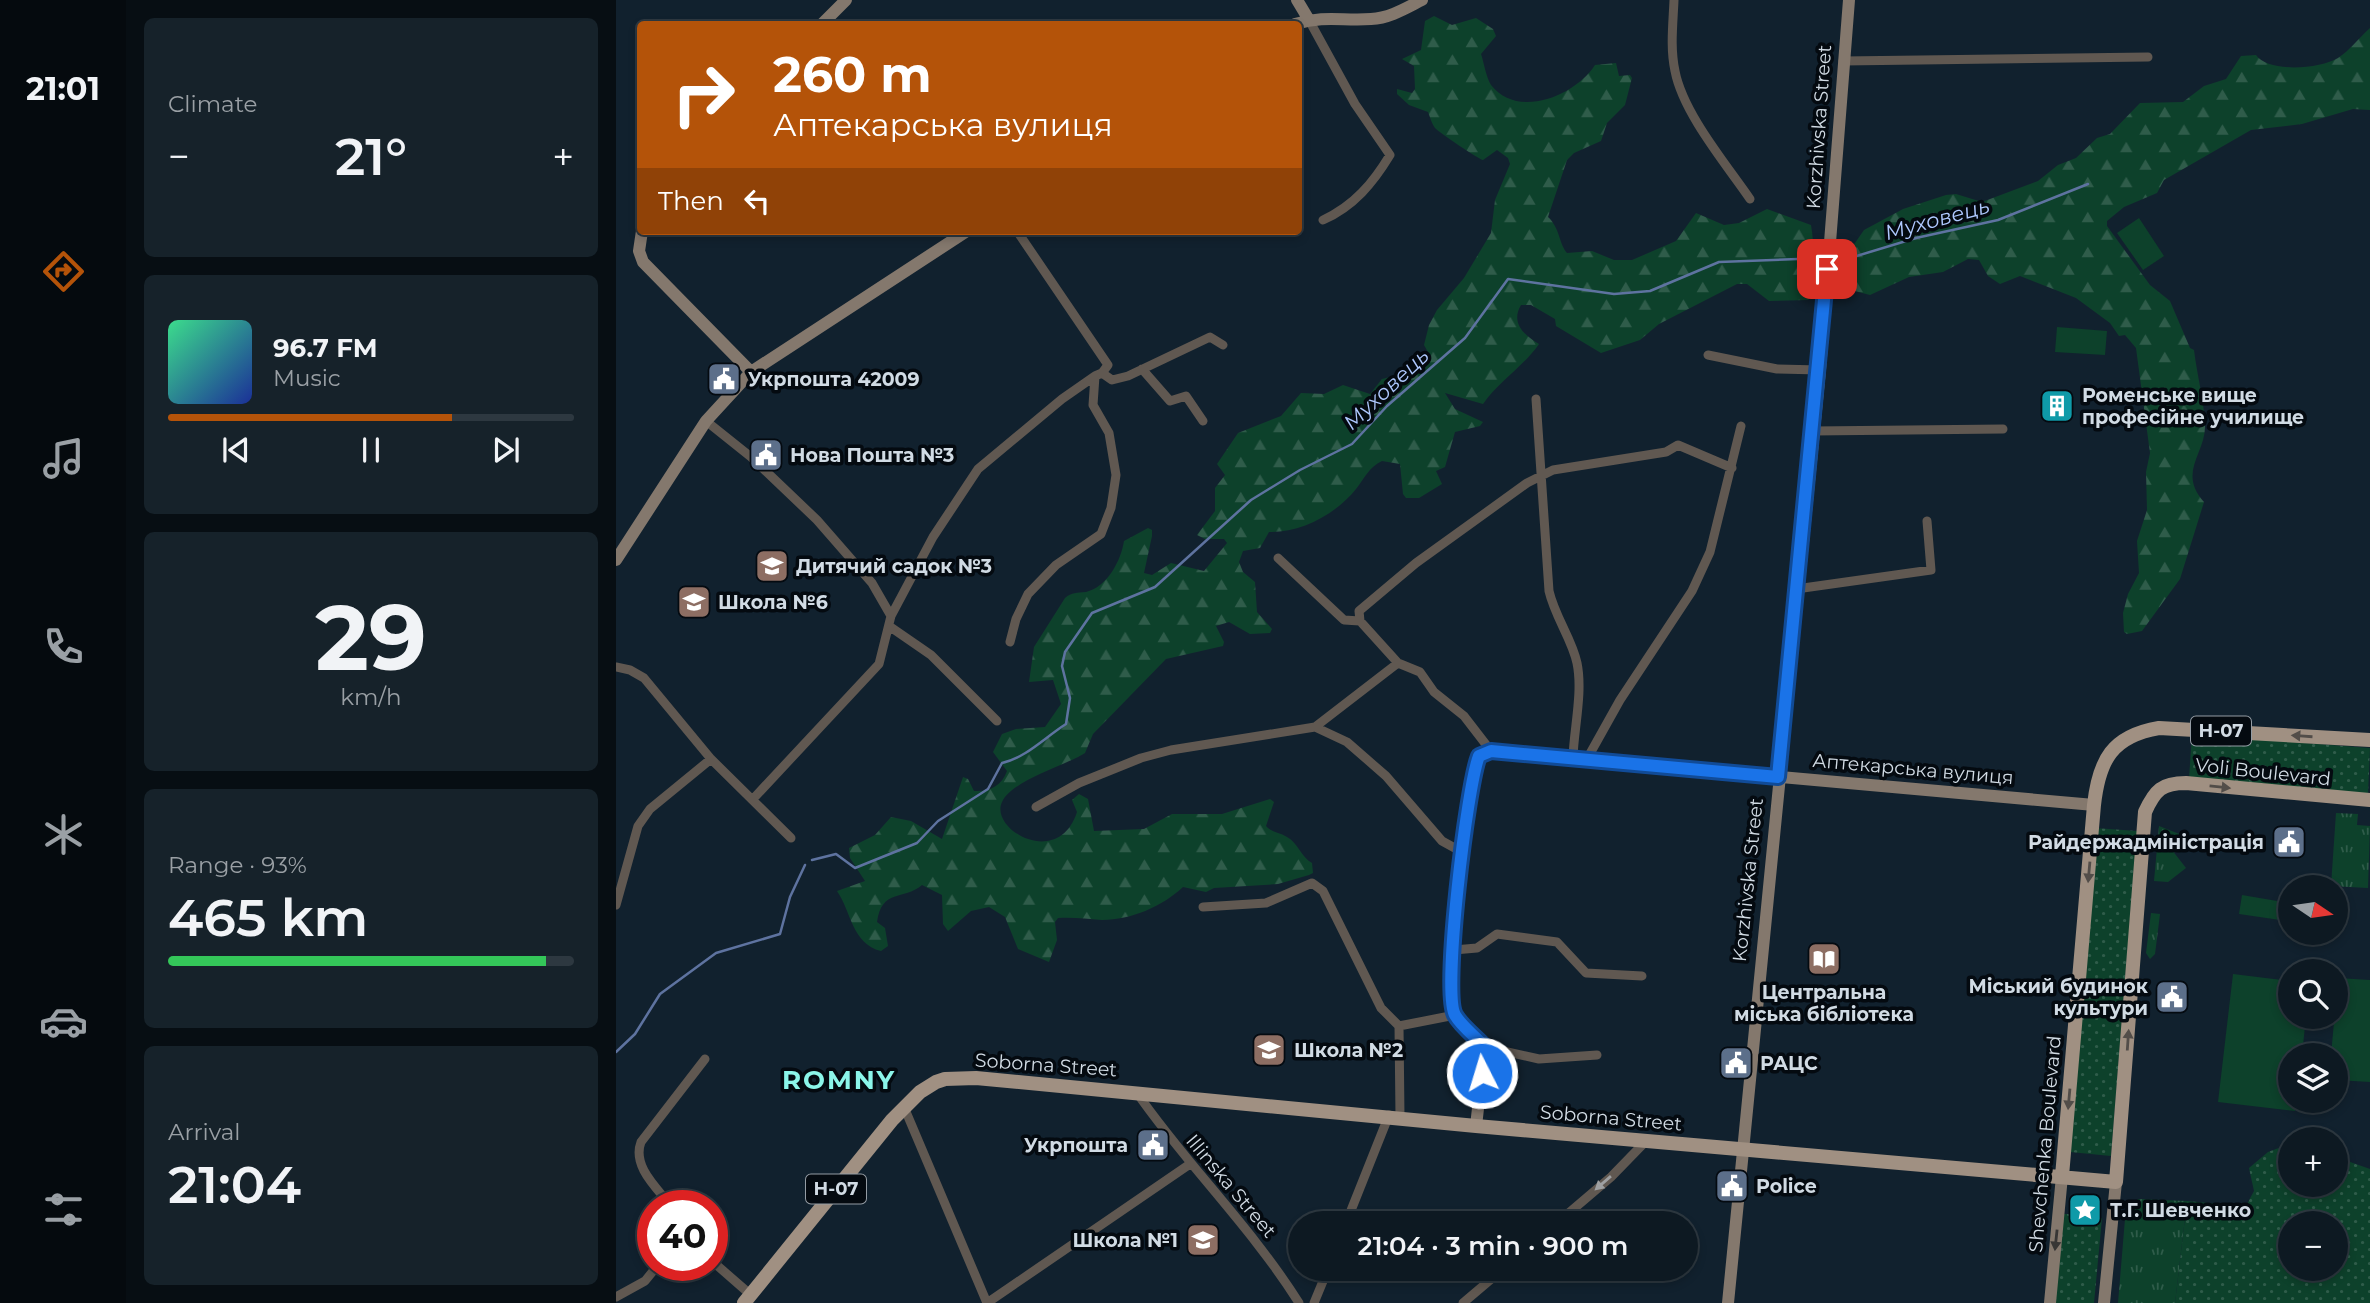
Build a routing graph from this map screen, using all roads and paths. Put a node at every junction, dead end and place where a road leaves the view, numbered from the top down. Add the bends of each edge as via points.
1 (846, 0) edge
2 (1297, 0) edge
3 (1422, 0) edge
4 (1674, 0) edge
5 (1849, 0) edge
6 (1309, 20) junction
7 (825, 21) edge
8 (1302, 22) edge
9 (2148, 57) dead end
10 (1843, 61) junction
11 (1750, 199) dead end
12 (1323, 220) dead end
13 (641, 235) edge
14 (961, 235) edge
15 (1020, 235) edge
16 (1223, 345) dead end
17 (1709, 355) dead end
18 (1142, 369) junction
19 (1819, 370) junction
20 (751, 372) junction
21 (1098, 374) junction
22 (1536, 399) dead end
23 (706, 421) junction
24 (1203, 421) dead end
25 (1741, 425) dead end
26 (2003, 429) dead end
27 (1813, 431) junction
28 (1732, 468) junction
29 (1539, 477) junction
30 (1927, 521) dead end
31 (1278, 558) dead end
32 (616, 560) edge
33 (1796, 589) junction
34 (890, 621) junction
35 (1360, 621) junction
36 (1010, 642) dead end
37 (1398, 663) junction
38 (616, 667) edge
39 (996, 721) dead end
40 (1315, 727) junction
41 (2370, 740) edge
42 (1485, 753) junction
43 (1573, 757) junction
44 (711, 759) junction
45 (1587, 759) junction
46 (1778, 777) junction
47 (2097, 780) joint
48 (753, 799) junction
49 (2370, 800) edge
50 (2094, 805) junction
51 (1036, 807) dead end
52 (791, 838) dead end
53 (1462, 852) junction
54 (616, 905) edge
55 (1203, 907) dead end
56 (1454, 950) junction
57 (1642, 976) dead end
58 (1455, 1015) junction
59 (1399, 1026) junction
60 (1485, 1047) junction
61 (1597, 1055) dead end
62 (705, 1059) dead end
63 (1136, 1091) junction
64 (904, 1107) junction
65 (1394, 1116) junction
66 (1476, 1126) junction
67 (1647, 1140) junction
68 (1744, 1149) junction
69 (1190, 1164) junction
70 (2062, 1176) junction
71 (2116, 1181) junction
72 (659, 1190) edge
73 (1351, 1211) edge
74 (1570, 1211) edge
75 (728, 1278) edge
76 (645, 1281) edge
77 (1323, 1281) edge
78 (1489, 1281) edge
79 (616, 1297) edge
80 (748, 1299) edge
81 (987, 1303) edge
82 (1299, 1303) edge
83 (1314, 1303) edge
84 (1463, 1303) edge
85 (1728, 1303) edge
86 (2050, 1303) edge
87 (2104, 1303) edge

1 - 7 street
2 - 6 street
3 - 6 street via 1395,14 1371,19
4 - 11 street via 1675,74 1686,102
5 - 10 street, Korzhivska Street
6 - 8 street
6 - 12 street via 1355,104 1390,155 1371,185
9 - 10 street
10 - 19 street, Korzhivska Street
13 - 20 street via 643,262
14 - 20 street
15 - 21 street via 1108,365
16 - 18 street via 1210,337
17 - 19 street via 1777,369
18 - 21 street via 1112,380
18 - 24 street via 1170,401 1186,396
19 - 27 street, Korzhivska Street
20 - 23 street
21 - 34 street via 978,469 933,537
21 - 36 street via 1093,405 1109,433 1116,475 1111,508 1101,534 1056,565 1028,594
22 - 29 street
23 - 32 street
23 - 34 street via 817,520 872,583
25 - 28 street
26 - 27 street
27 - 33 street, Korzhivska Street
28 - 29 street via 1678,445 1666,452 1553,470
28 - 45 street via 1710,552 1692,591 1620,699
29 - 35 street via 1497,502 1416,563 1359,611
29 - 43 street via 1549,591 1554,614 1577,661
30 - 33 street via 1931,570
31 - 35 street via 1344,620
33 - 46 street, Korzhivska Street
34 - 39 street
34 - 48 street via 879,664
35 - 37 street
37 - 40 street
37 - 42 street via 1420,672 1434,692 1464,716
38 - 44 street via 644,678
40 - 51 street via 1141,758 1079,783
40 - 53 street via 1347,742 1386,776 1442,841
41 -> 47 main road, Voli Boulevard / Н-07 via 2159,728 2120,741 2107,756
42 - 43 street, Аптекарська вулиця
42 - 53 street via 1472,774
43 - 45 street, Аптекарська вулиця
44 - 48 street
44 - 54 street via 650,809 638,826
45 - 46 street, Аптекарська вулиця
46 - 50 street, Аптекарська вулиця
46 - 68 street, Korzhivska Street
47 - 50 main road, Shevchenka Boulevard / Н-07
48 - 52 street
71 -> 49 main road, Voli Boulevard via 2145,812 2154,791 2168,783 2186,783
50 -> 70 main road, Shevchenka Boulevard / Н-07
53 - 56 street
55 - 59 street via 1266,903 1312,883 1323,891 1381,1008
56 - 57 street via 1477,948 1497,934 1553,940 1586,973
56 - 58 street via 1451,990
58 - 59 street
58 - 60 street
59 - 65 street
60 - 61 street via 1539,1059
60 - 66 street
62 - 72 street via 636,1154
63 - 64 main road, Soborna Street / Н-07 via 945,1079
63 - 65 main road, Soborna Street / Н-07
63 - 69 street, Illinska Street
64 - 80 main road, Н-07
64 - 81 street
65 - 66 main road, Soborna Street / Н-07
65 - 73 street
66 - 67 main road, Soborna Street / Н-07
67 - 68 main road, Soborna Street / Н-07
67 -> 74 street
68 - 70 main road, Soborna Street / Н-07
68 - 85 street, Korzhivska Street
69 - 81 street
69 - 82 street, Illinska Street via 1278,1269
70 - 71 main road, Soborna Street / Н-07
70 -> 86 street, Shevchenka Boulevard
71 - 87 street
75 - 80 street
76 - 79 street
77 - 83 street
78 - 84 street

